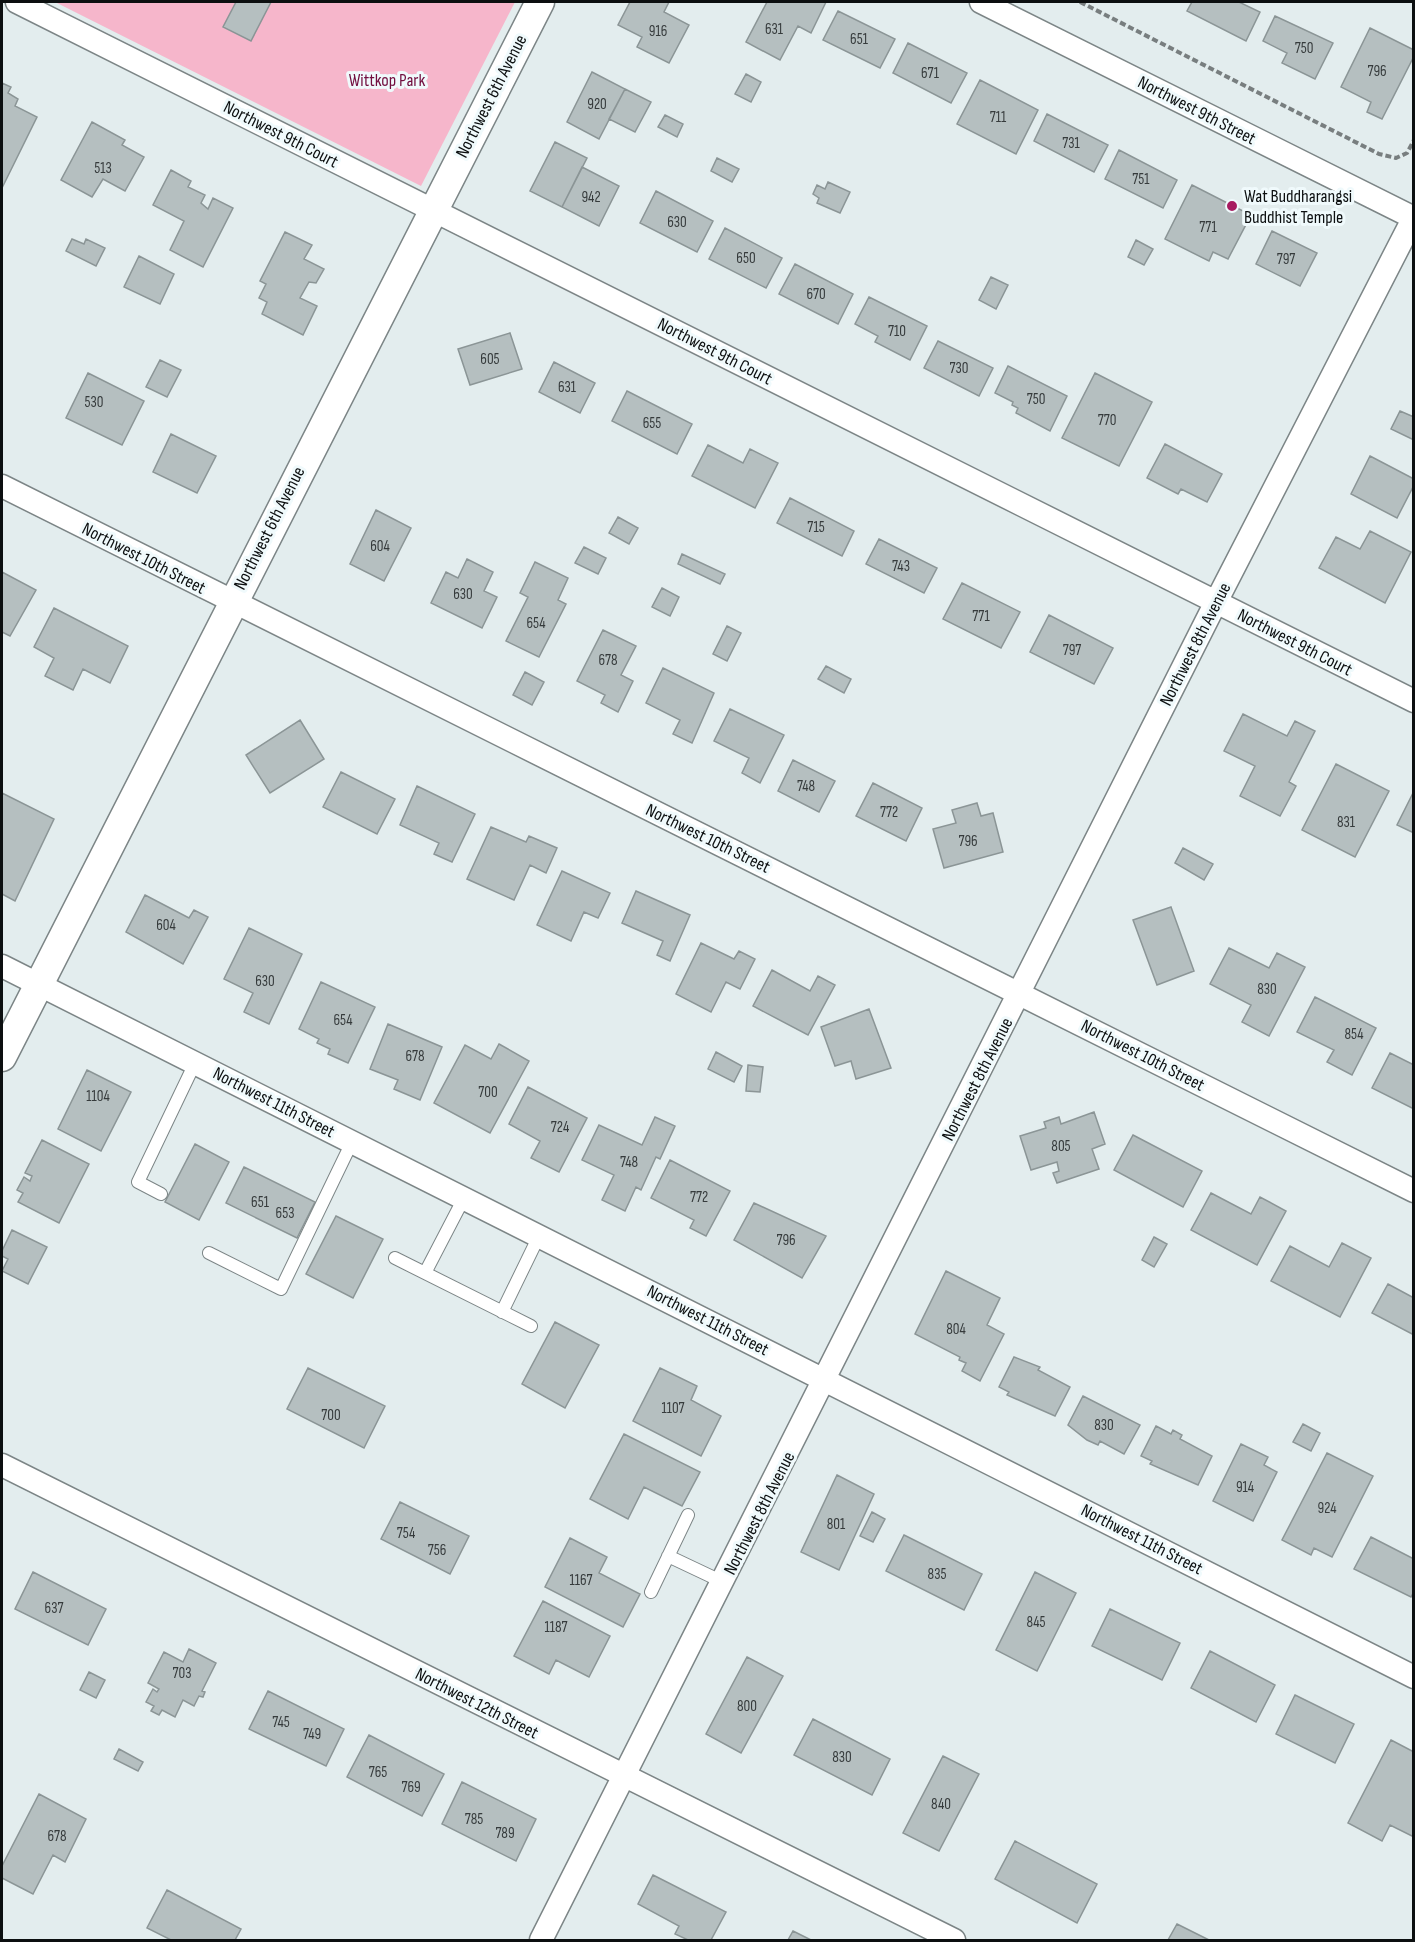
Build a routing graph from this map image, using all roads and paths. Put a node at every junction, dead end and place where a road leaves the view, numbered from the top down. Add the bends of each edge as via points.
1 (17, 2) edge
2 (540, 2) edge
3 (981, 2) edge
4 (1080, 2) edge
5 (1413, 140) edge
6 (432, 210) junction
7 (1413, 218) edge
8 (2, 486) edge
9 (231, 602) junction
10 (1216, 602) junction
11 (1413, 701) edge
12 (2, 966) edge
13 (38, 985) junction
14 (1020, 993) junction
15 (2, 1057) edge
16 (195, 1063) junction
17 (352, 1142) junction
18 (1413, 1191) edge
19 (161, 1194) dead end
20 (464, 1198) junction
21 (539, 1236) junction
22 (209, 1253) dead end
23 (395, 1258) dead end
24 (425, 1273) junction
25 (502, 1312) junction
26 (531, 1326) dead end
27 (826, 1379) junction
28 (2, 1465) edge
29 (688, 1515) dead end
30 (668, 1556) junction
31 (723, 1582) junction
32 (651, 1592) dead end
33 (1413, 1677) edge
34 (624, 1777) junction
35 (541, 1941) edge
36 (954, 1941) edge

1 - 6 street, Northwest 9th Court
2 - 6 street, Northwest 6th Avenue
3 - 7 street, Northwest 9th Street
4 - 5 path via 1378,154 1396,158 1407,153
6 - 9 street, Northwest 6th Avenue
6 - 10 street, Northwest 9th Court
7 - 10 street, Northwest 8th Avenue
8 - 9 street, Northwest 10th Street
9 - 13 street, Northwest 6th Avenue
9 - 14 street, Northwest 10th Street
10 - 11 street, Northwest 9th Court
10 - 14 street, Northwest 8th Avenue
12 - 13 street, Northwest 11th Street
13 - 15 street, Northwest 6th Avenue
13 - 16 street, Northwest 11th Street
14 - 18 street, Northwest 10th Street
14 - 27 street, Northwest 8th Avenue
16 - 17 street, Northwest 11th Street
16 - 19 lane via 138,1182
17 - 20 street, Northwest 11th Street
17 - 22 lane via 281,1289
20 - 21 street, Northwest 11th Street
20 - 24 lane
21 - 25 lane
21 - 27 street, Northwest 11th Street
23 - 24 lane
24 - 25 lane
25 - 26 lane
27 - 31 street, Northwest 8th Avenue
27 - 33 street, Northwest 11th Street
28 - 34 street, Northwest 12th Street
29 - 30 lane
30 - 31 lane
30 - 32 lane
31 - 34 street, Northwest 8th Avenue
34 - 35 street, Northwest 8th Avenue
34 - 36 street, Northwest 12th Street

